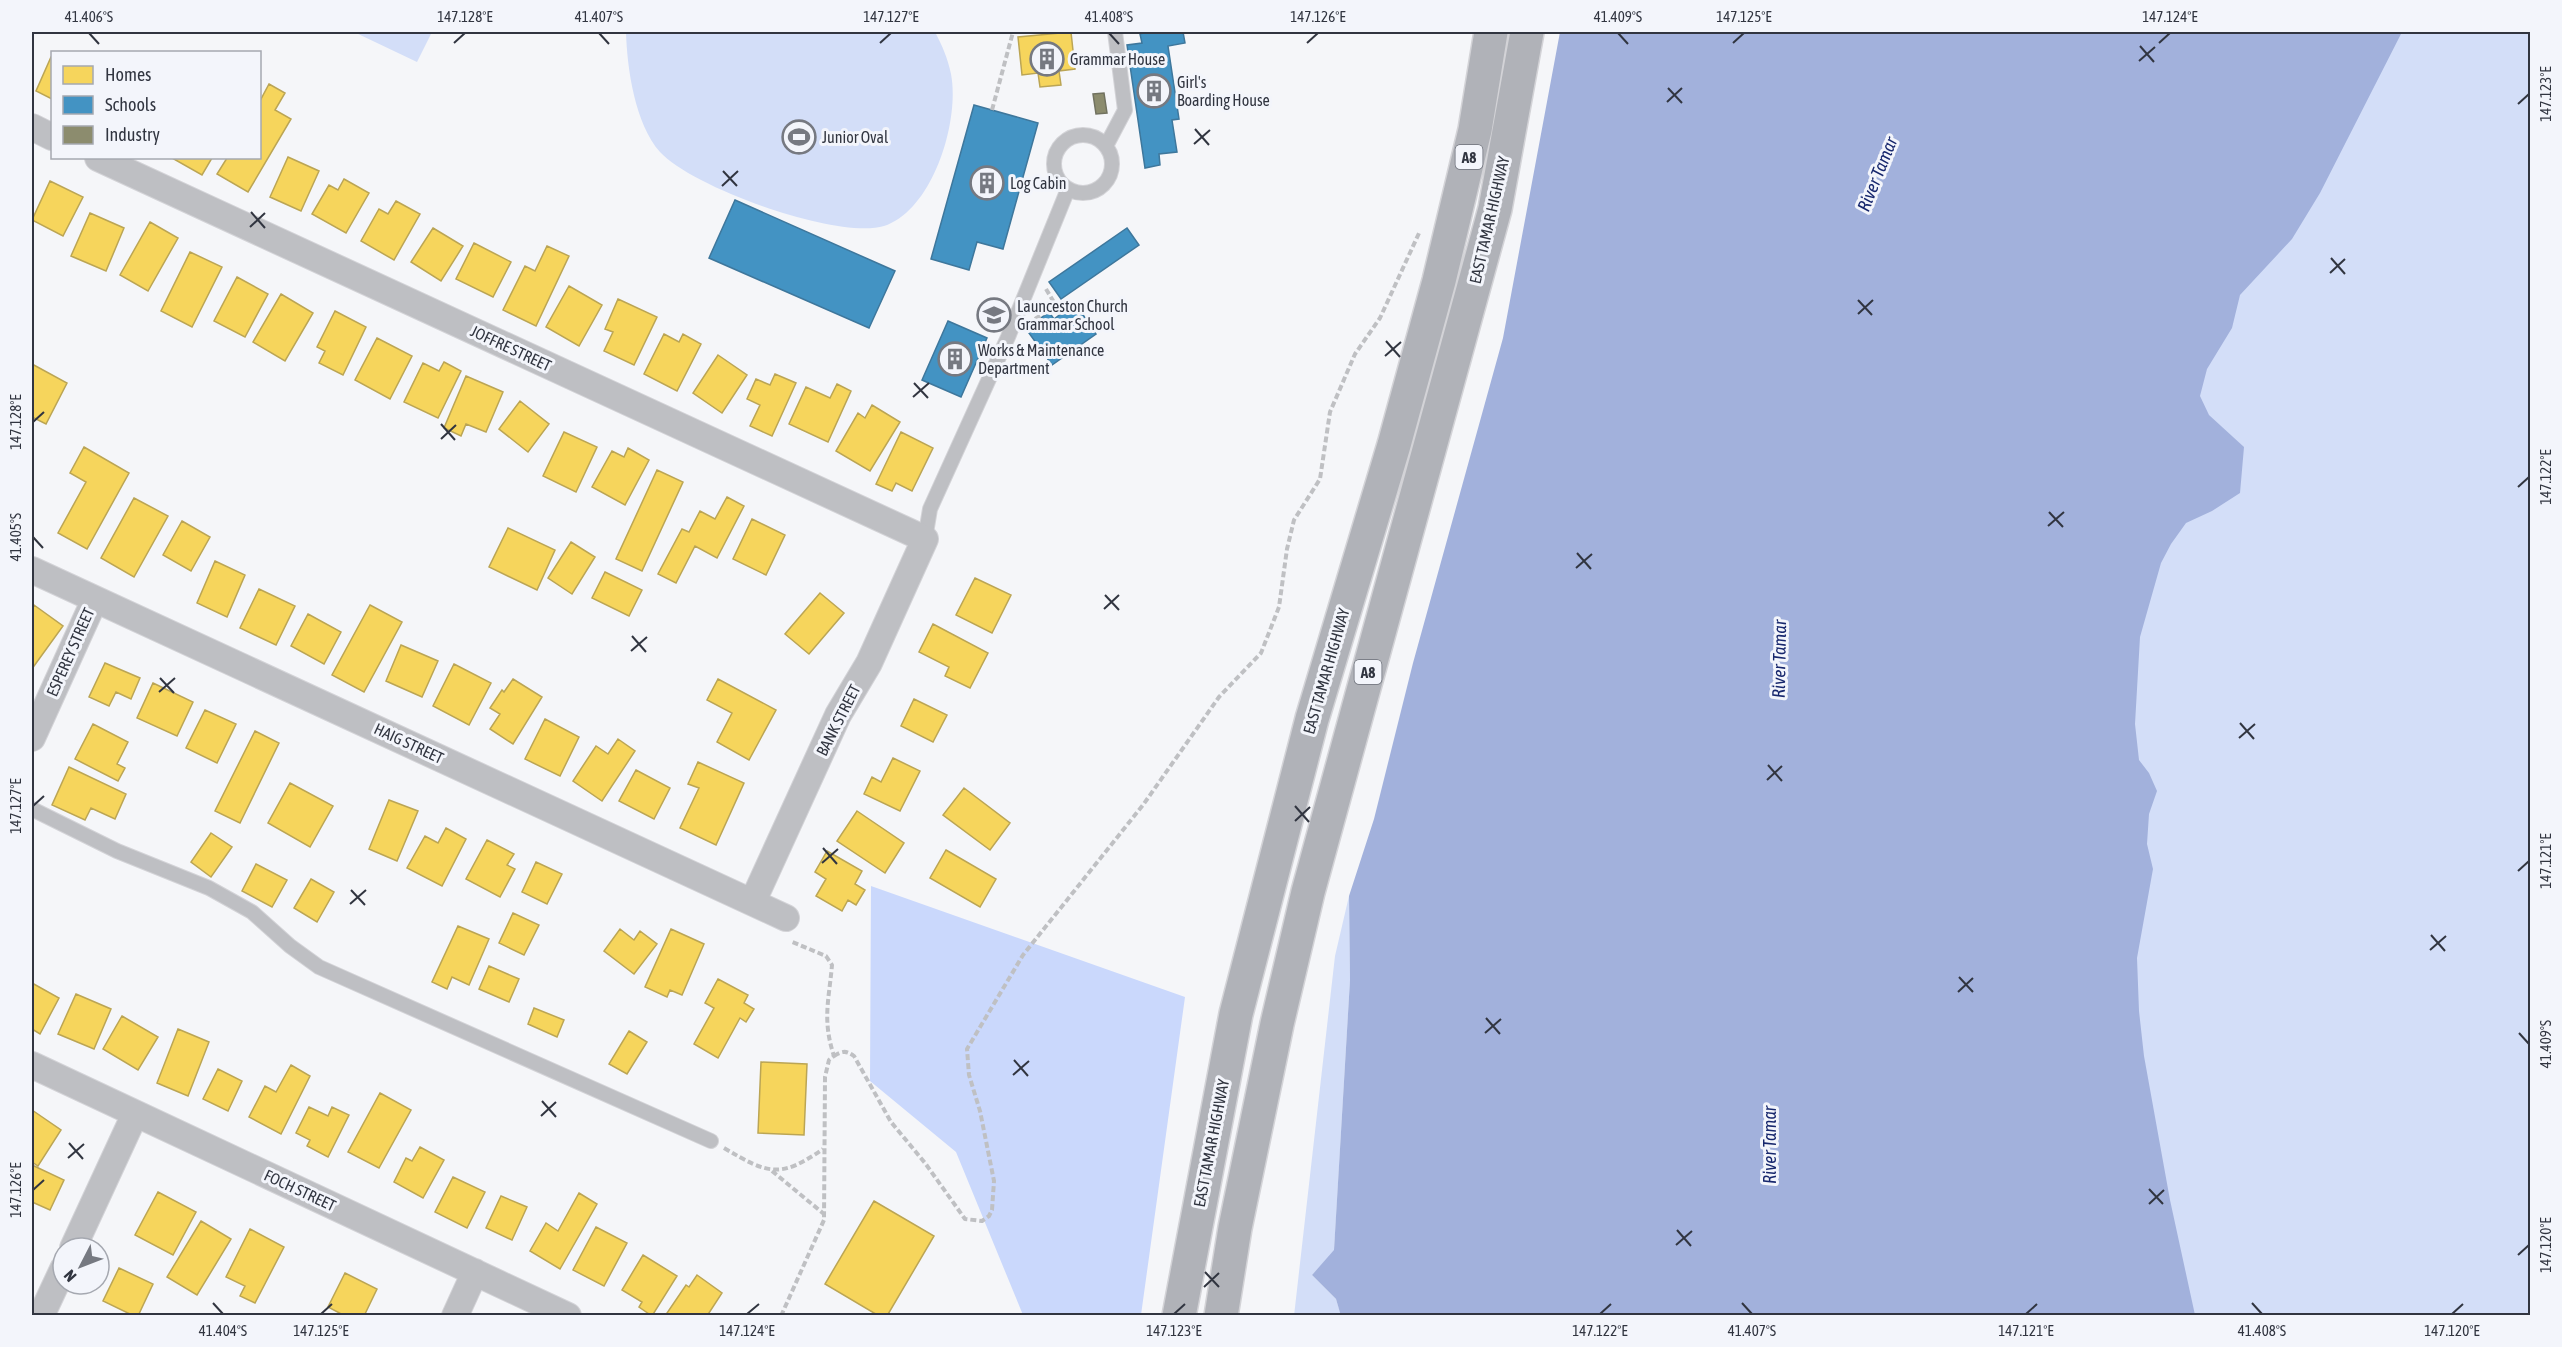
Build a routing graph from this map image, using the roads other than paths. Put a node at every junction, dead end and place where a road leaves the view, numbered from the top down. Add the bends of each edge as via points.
1 (1115, 32) edge
2 (1491, 32) edge
3 (1527, 32) edge
4 (32, 127) edge
5 (51, 136) edge
6 (1106, 146) junction
7 (100, 159) edge
8 (1068, 189) junction
9 (924, 539) junction
10 (32, 570) edge
11 (94, 599) junction
12 (32, 738) edge
13 (32, 809) edge
14 (753, 901) junction
15 (787, 929) road end
16 (32, 1065) edge
17 (135, 1114) junction
18 (711, 1141) road end
19 (79, 1236) edge
20 (475, 1272) junction
21 (51, 1295) edge
22 (41, 1316) edge
23 (455, 1316) edge
24 (568, 1316) edge
25 (1179, 1316) edge
26 (1221, 1316) edge

1 - 6 lane via 1125,110
2 - 25 highway, EAST TAMAR HIGHWAY / A8 via 1475,130 1439,281 1312,719 1244,981
3 - 26 highway, EAST TAMAR HIGHWAY / A8 via 1495,209 1308,892 1235,1228
4 - 5 street
6 - 8 lane via 1112,171 1102,187 1086,193
6 - 8 lane via 1081,135 1058,149 1056,176
7 - 9 street, JOFFRE STREET
8 - 9 lane via 930,509
9 - 14 street, BANK STREET
10 - 11 street, HAIG STREET
11 - 12 street, ESPEREY STREET
11 - 14 street, HAIG STREET
13 - 18 lane via 117,851 209,888 252,912 319,967
14 - 15 street, HAIG STREET
16 - 17 street, FOCH STREET
17 - 19 street
17 - 20 street, FOCH STREET
20 - 23 street
20 - 24 street, FOCH STREET
21 - 22 street

